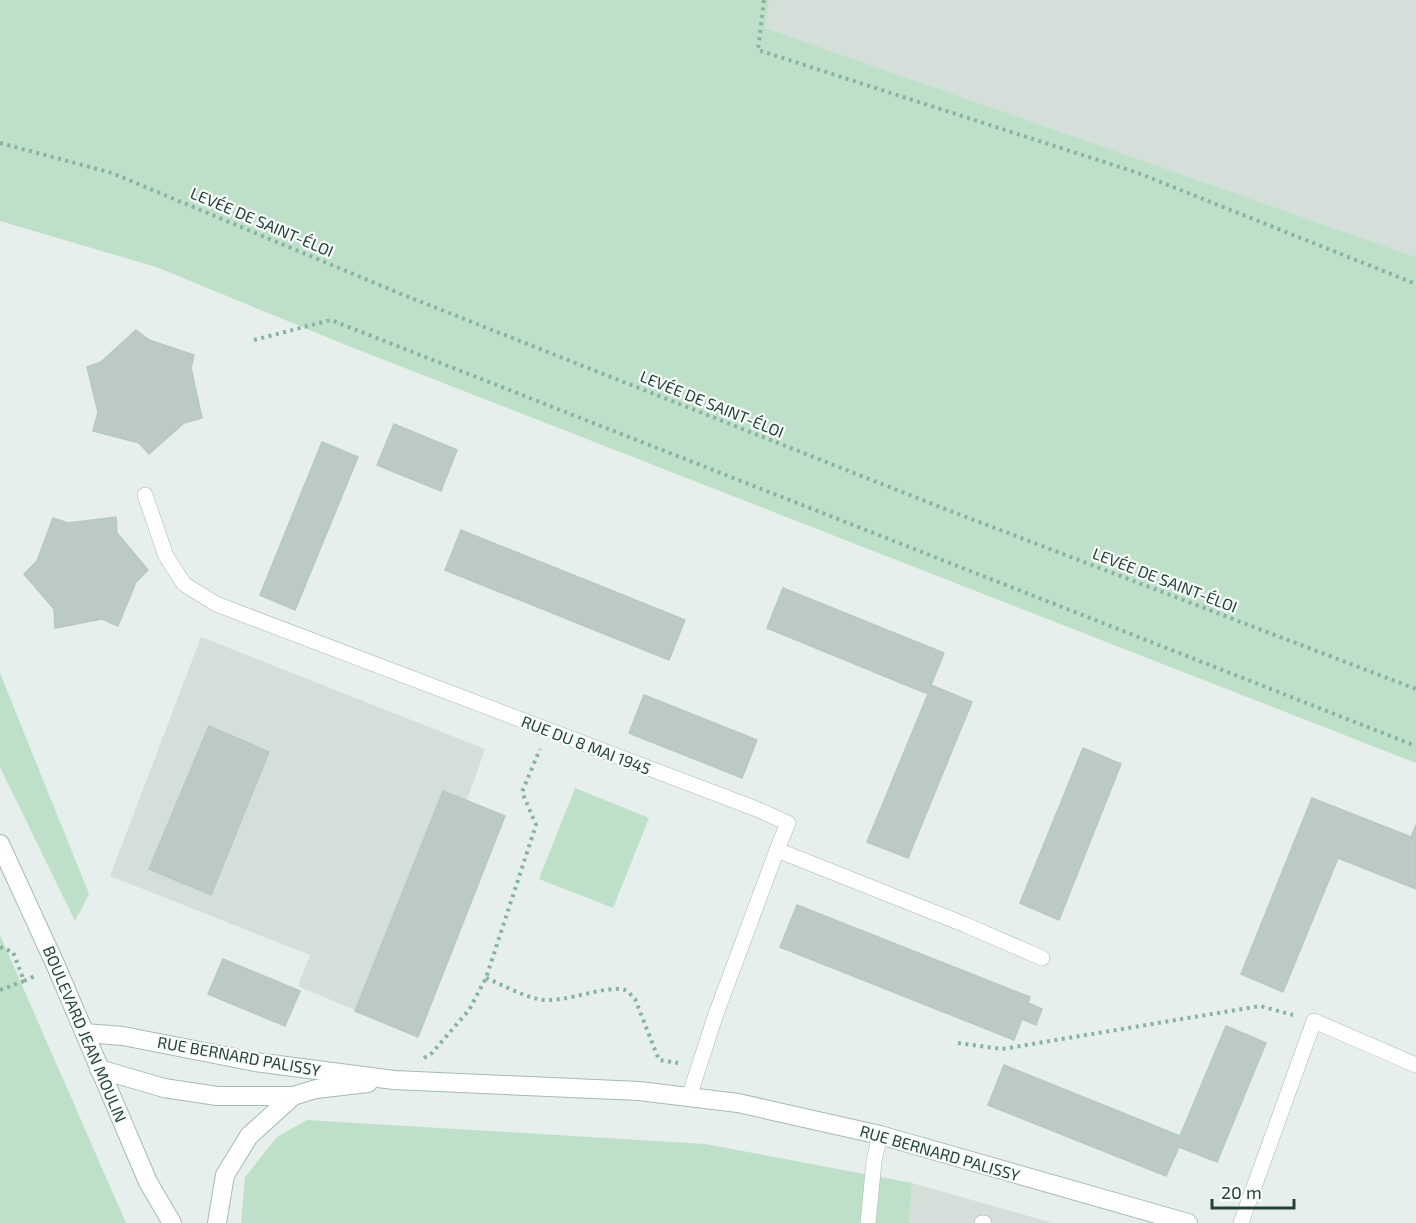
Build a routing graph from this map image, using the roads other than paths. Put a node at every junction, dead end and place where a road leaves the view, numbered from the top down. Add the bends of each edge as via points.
1 (145, 495) dead end
2 (0, 844) edge
3 (777, 850) junction
4 (1042, 958) dead end
5 (85, 1033) junction
6 (1416, 1065) edge
7 (99, 1069) junction
8 (394, 1080) junction
9 (293, 1096) junction
10 (689, 1097) junction
11 (880, 1135) junction
12 (172, 1223) edge
13 (217, 1223) edge
14 (868, 1223) edge
15 (1188, 1223) edge
16 (1241, 1223) edge

1 - 3 lane, RUE DU 8 MAI 1945 via 166,556 184,584 216,604 788,823
2 - 5 street, BOULEVARD JEAN MOULIN
3 - 4 lane
3 - 10 lane
5 - 7 street, BOULEVARD JEAN MOULIN
5 - 8 street, RUE BERNARD PALISSY via 123,1036 255,1062
6 - 16 lane via 1314,1021
7 - 9 street, RUE BERNARD PALISSY via 164,1088 206,1094
7 - 12 street, BOULEVARD JEAN MOULIN via 148,1182
8 - 9 street, RUE BERNARD PALISSY via 316,1089
8 - 10 street, RUE BERNARD PALISSY via 639,1091
9 - 13 street, RUE BERNARD PALISSY via 249,1136 225,1175
10 - 11 street, RUE BERNARD PALISSY via 738,1103
11 - 14 lane
11 - 15 street, RUE BERNARD PALISSY

